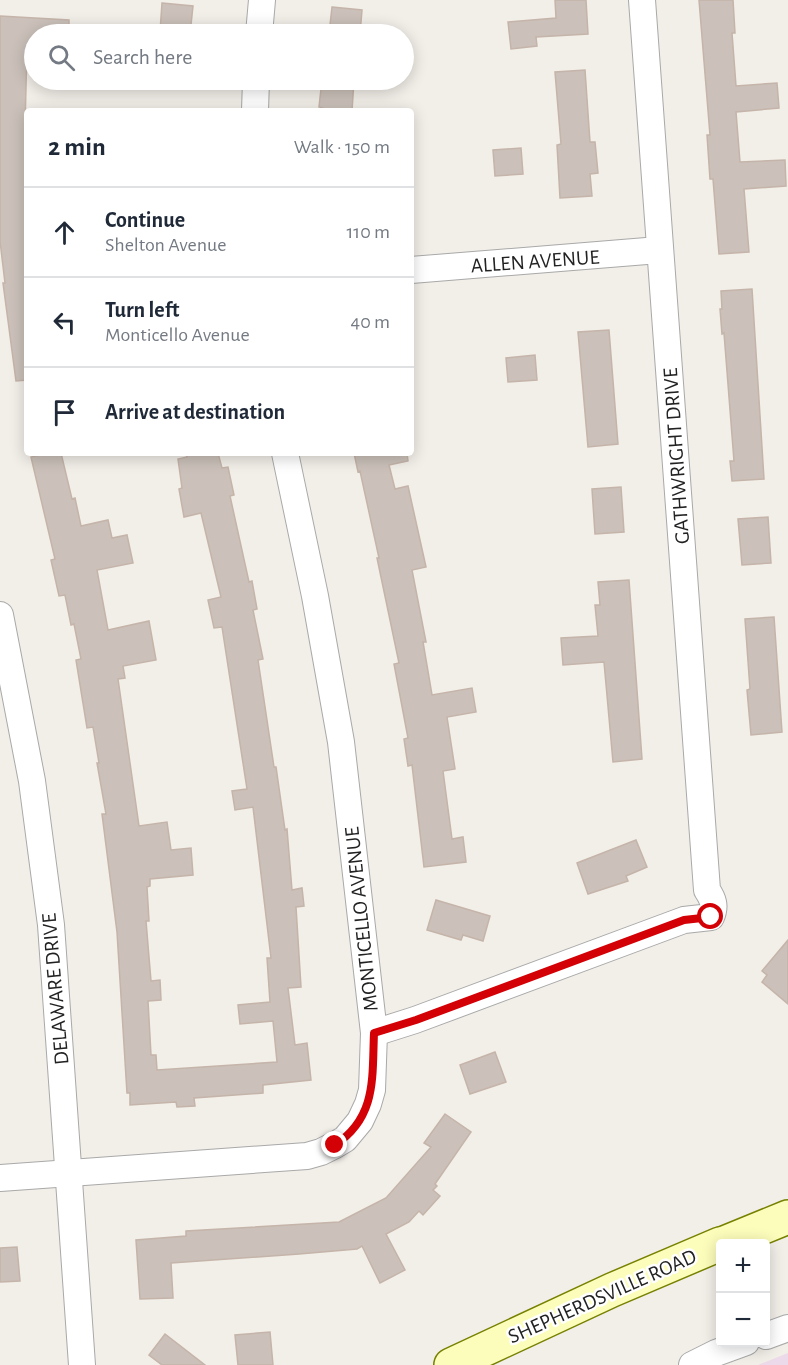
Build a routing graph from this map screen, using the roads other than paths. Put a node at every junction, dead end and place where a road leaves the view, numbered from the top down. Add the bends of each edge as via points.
1 (262, 0) edge
2 (642, 0) edge
3 (260, 24) edge
4 (256, 90) edge
5 (255, 108) edge
6 (659, 250) junction
7 (414, 270) edge
8 (286, 456) edge
9 (0, 615) edge
10 (374, 1033) junction
11 (69, 1174) junction
12 (0, 1178) edge
13 (788, 1217) edge
14 (733, 1239) edge
15 (716, 1246) edge
16 (788, 1328) edge
17 (770, 1334) edge
18 (733, 1347) edge
19 (82, 1365) edge
20 (451, 1365) edge
21 (692, 1365) edge

1 - 3 street
2 - 6 street, GATHWRIGHT DRIVE
4 - 5 street
6 - 7 street, ALLEN AVENUE
6 - 10 street, GATHWRIGHT DRIVE via 707,890 714,899 714,911 711,917 684,920
8 - 10 street, MONTICELLO AVENUE via 341,742
9 - 11 street, DELAWARE DRIVE via 32,781 51,925
10 - 11 street, MONTICELLO AVENUE via 369,1104 345,1138 321,1152
11 - 12 street, MONTICELLO AVENUE
11 - 19 street, DELAWARE DRIVE
13 - 14 main road, SHEPHERDSVILLE ROAD
15 - 20 main road, SHEPHERDSVILLE ROAD
16 - 17 street
18 - 21 street

